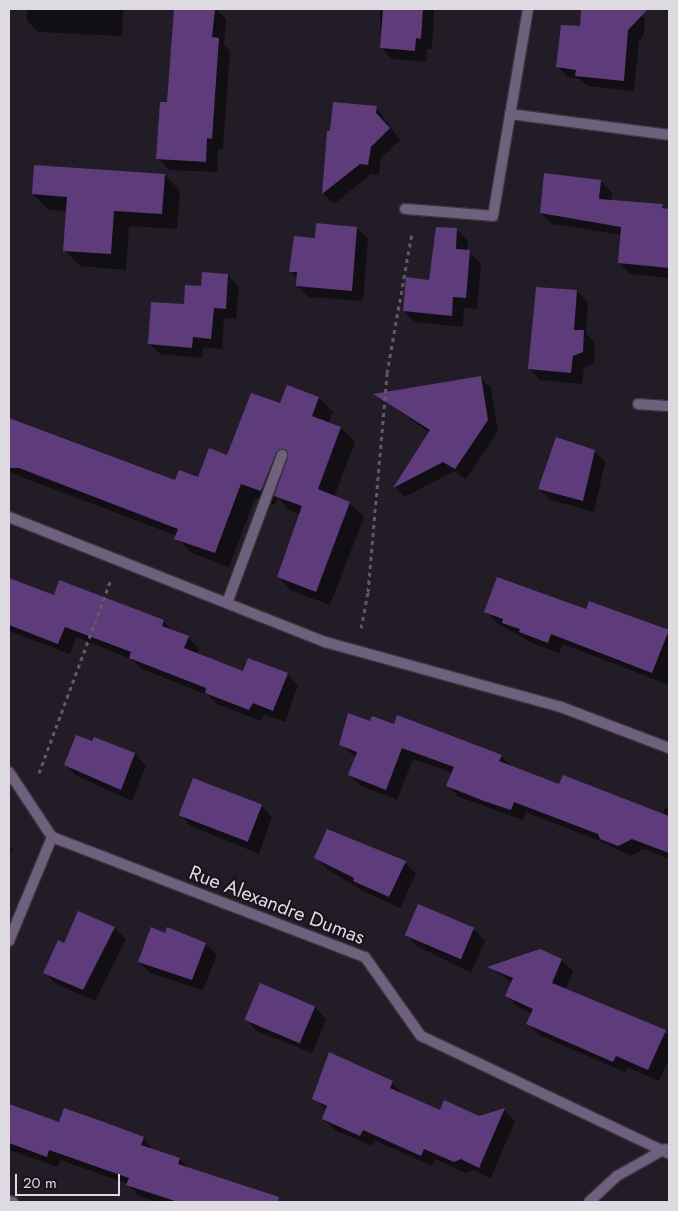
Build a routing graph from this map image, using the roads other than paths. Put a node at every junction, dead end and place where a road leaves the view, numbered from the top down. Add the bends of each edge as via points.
1 (528, 9) edge
2 (510, 114) junction
3 (669, 135) edge
4 (405, 209) dead end
5 (638, 404) dead end
6 (669, 406) edge
7 (282, 455) dead end
8 (9, 517) edge
9 (227, 603) junction
10 (669, 748) edge
11 (9, 772) edge
12 (52, 837) junction
13 (9, 941) edge
14 (666, 1151) edge
15 (9, 1201) edge
16 (13, 1202) edge
17 (589, 1202) edge

1 - 2 street
2 - 3 street
2 - 4 street via 493,216
5 - 6 street
7 - 9 street
8 - 9 street
9 - 10 street via 325,642 561,707
11 - 12 street
12 - 13 street
12 - 14 street, Rue Alexandre Dumas via 365,957 421,1036
14 - 17 street via 617,1176
15 - 16 street

